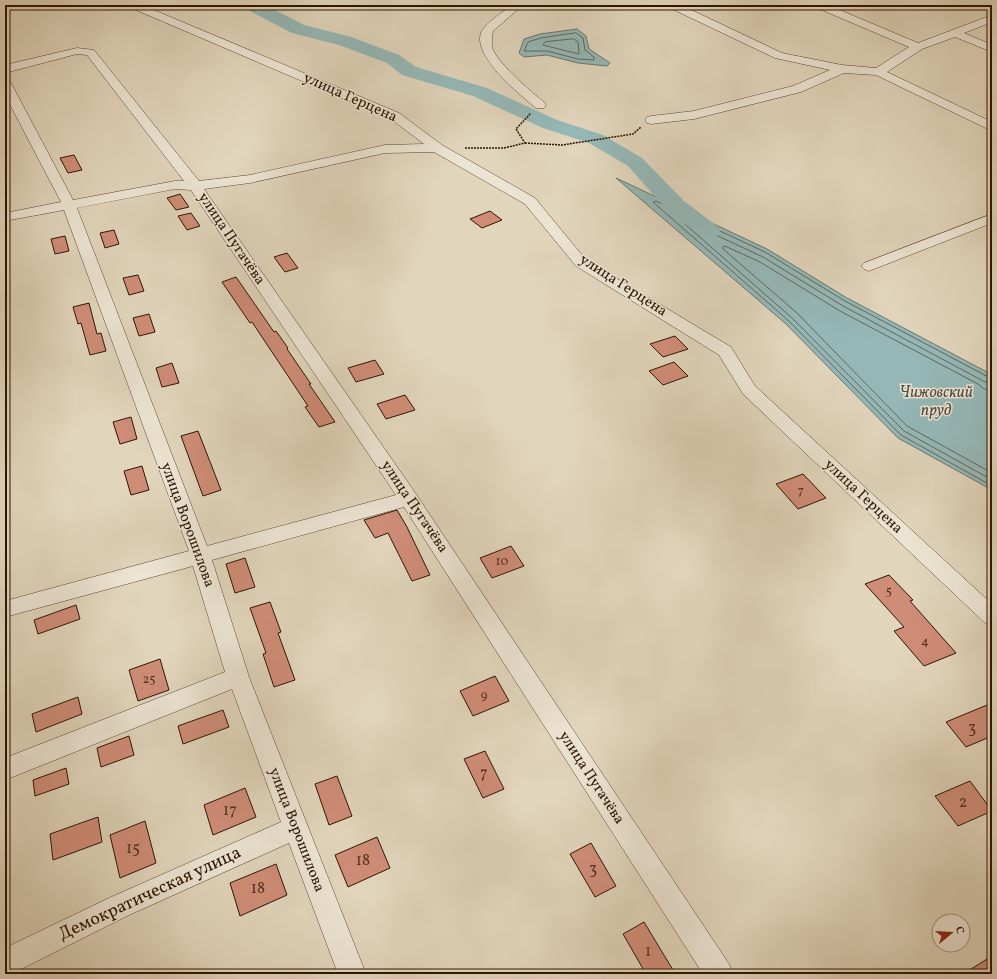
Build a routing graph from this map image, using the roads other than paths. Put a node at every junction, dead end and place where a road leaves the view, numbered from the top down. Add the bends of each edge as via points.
1 (133, 5) edge
2 (518, 5) edge
3 (672, 5) edge
4 (819, 5) edge
5 (964, 5) edge
6 (992, 8) edge
7 (992, 18) edge
8 (956, 33) junction
9 (918, 47) junction
10 (992, 49) edge
11 (5, 69) edge
12 (842, 69) junction
13 (878, 72) junction
14 (5, 83) edge
15 (540, 105) road end
16 (650, 120) road end
17 (992, 127) edge
18 (437, 148) junction
19 (195, 186) junction
20 (68, 205) junction
21 (5, 217) edge
22 (992, 218) edge
23 (870, 266) dead end
24 (409, 499) junction
25 (200, 555) junction
26 (5, 609) edge
27 (992, 618) edge
28 (238, 677) junction
29 (5, 769) edge
30 (295, 828) junction
31 (5, 962) edge
32 (352, 974) edge
33 (719, 974) edge

1 - 18 street, улица Герцена via 395,116
2 - 15 street via 488,30 488,52 529,97
3 - 12 street via 779,56
4 - 9 street
5 - 6 street
7 - 8 street
8 - 9 street
8 - 10 street
9 - 13 street
11 - 19 street, улица Пугачёва via 77,52 90,52
12 - 13 street
12 - 16 street via 797,89 694,115
13 - 17 street
14 - 20 street, улица Ворошилова
18 - 19 street via 385,148 250,179
18 - 27 street, улица Герцена via 530,201 581,263 725,350 749,390
19 - 20 street via 175,185
19 - 24 street, улица Пугачёва
20 - 21 street
20 - 25 street, улица Ворошилова
22 - 23 street
24 - 25 street
24 - 33 street, улица Пугачёва
25 - 26 street
25 - 28 street, улица Ворошилова
28 - 29 street
28 - 30 street, улица Ворошилова
30 - 31 street, Демократическая улица via 118,907
30 - 32 street, улица Ворошилова

